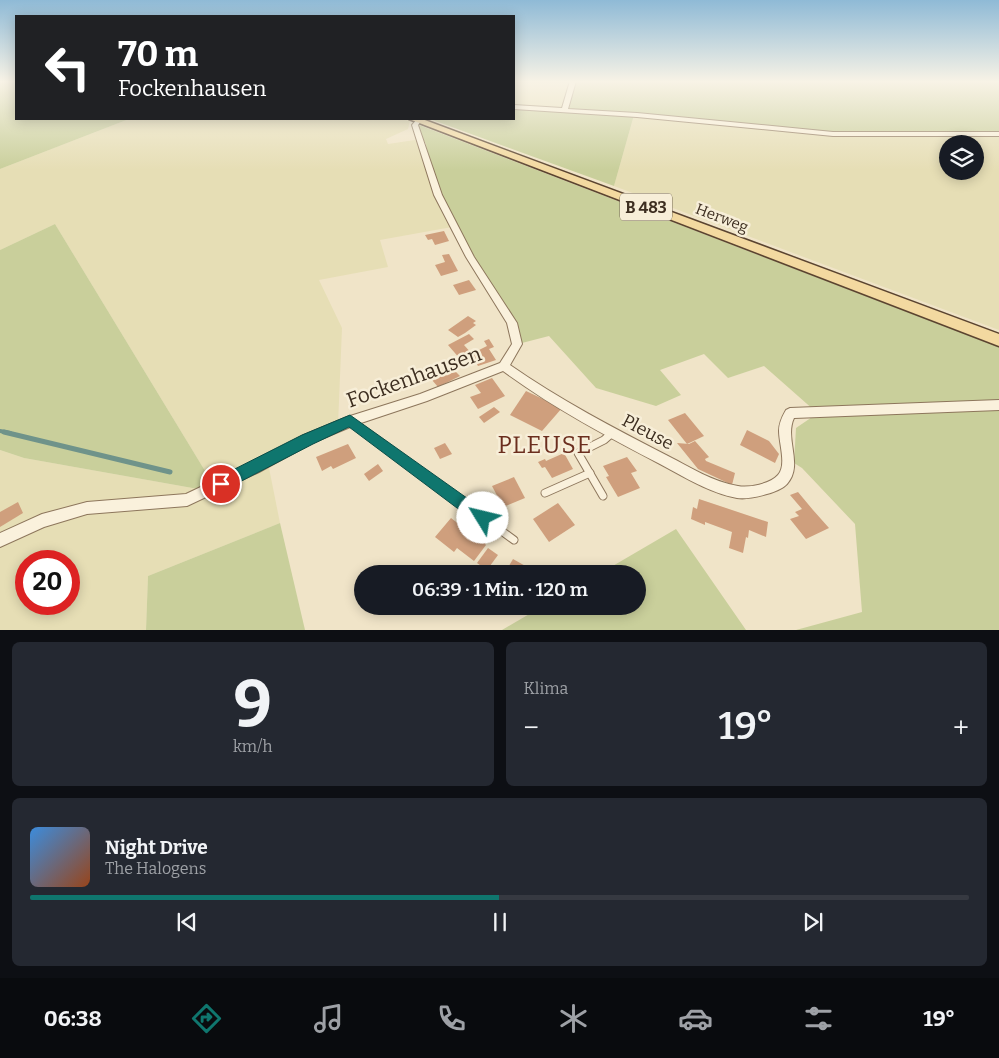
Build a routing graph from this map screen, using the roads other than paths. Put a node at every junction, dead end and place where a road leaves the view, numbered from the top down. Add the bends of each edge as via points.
1 (557, 110) edge
2 (564, 111) joint
3 (416, 120) edge
4 (999, 134) edge
5 (999, 340) edge
6 (504, 366) junction
7 (999, 405) edge
8 (350, 421) junction
9 (612, 433) junction
10 (590, 473) junction
11 (545, 493) dead end
12 (603, 496) dead end
13 (0, 540) edge
14 (514, 540) dead end

1 - 2 street
2 - 4 street via 840,134
3 - 5 main road, Herweg / B 483
3 - 6 street via 438,195 470,257 512,323 517,344
6 - 8 street, Fockenhausen via 423,398
6 - 9 street, Pleuse
7 - 9 street, Pleuse via 790,413 784,432 787,467 783,479 771,486 739,493 681,469
8 - 13 street, Fockenhausen via 187,500 87,508 42,521
8 - 14 lane
9 - 10 lane via 578,453
10 - 11 lane
10 - 12 lane

